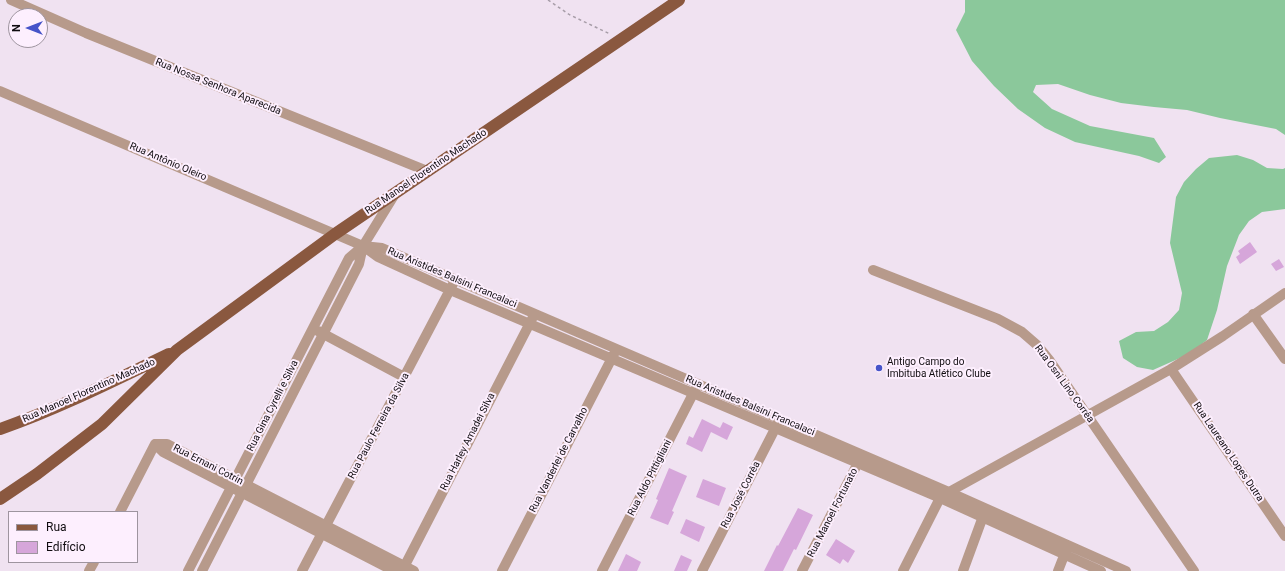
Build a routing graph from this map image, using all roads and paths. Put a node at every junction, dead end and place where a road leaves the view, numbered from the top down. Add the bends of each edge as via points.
1 (10, 0) edge
2 (548, 0) edge
3 (679, 0) edge
4 (621, 39) junction
5 (0, 91) edge
6 (427, 171) junction
7 (396, 193) junction
8 (335, 234) junction
9 (363, 246) junction
10 (873, 270) dead end
11 (455, 280) junction
12 (450, 290) junction
13 (1285, 293) edge
14 (535, 313) junction
15 (1252, 314) junction
16 (529, 324) junction
17 (313, 328) junction
18 (323, 334) junction
19 (617, 349) junction
20 (177, 350) junction
21 (612, 359) junction
22 (1285, 359) edge
23 (1171, 369) junction
24 (404, 377) junction
25 (698, 384) junction
26 (693, 394) junction
27 (1087, 415) junction
28 (780, 419) junction
29 (0, 429) edge
30 (775, 429) junction
31 (860, 459) junction
32 (234, 483) junction
33 (244, 489) junction
34 (949, 492) junction
35 (940, 498) junction
36 (0, 499) edge
37 (121, 511) edge
38 (984, 512) junction
39 (324, 530) junction
40 (1285, 536) edge
41 (1066, 549) junction
42 (403, 568) edge
43 (188, 571) edge
44 (202, 571) edge
45 (302, 571) edge
46 (394, 571) edge
47 (414, 571) edge
48 (502, 571) edge
49 (602, 571) edge
50 (702, 571) edge
51 (802, 571) edge
52 (903, 571) edge
53 (963, 571) edge
54 (1058, 571) edge
55 (1101, 571) edge
56 (1126, 571) edge
57 (1194, 571) edge

1 - 6 street, Rua Nossa Senhora Aparecida
2 - 4 path via 570,15
3 - 4 main road, Rua Manoel Florentino Machado
4 - 6 main road, Rua Manoel Florentino Machado
5 - 8 street, Rua Antônio Oleiro
6 - 7 main road, Rua Manoel Florentino Machado
7 - 8 main road, Rua Manoel Florentino Machado
7 - 9 street, Rua Gina Cyrelli e Silva
8 - 9 street, Rua Antônio Oleiro
8 - 20 main road, Rua Manoel Florentino Machado
9 - 11 street, Rua Aristides Balsini Francalaci via 382,248
9 - 12 street, Rua Aristides Balsini Francalaci via 378,257
9 - 17 street, Rua Gina Cyrelli e Silva via 349,258
9 - 18 street, Rua Gina Cyrelli e Silva via 359,264
10 - 27 street, Rua Osni Lino Corrêa via 998,319 1022,332 1050,361
11 - 12 street, Rua Paulo Ferreira da Silva
11 - 14 street, Rua Aristides Balsini Francalaci
12 - 16 street, Rua Aristides Balsini Francalaci
12 - 24 street, Rua Paulo Ferreira da Silva
13 - 15 street
14 - 16 street, Rua Harley Amadei Silva
14 - 19 street, Rua Aristides Balsini Francalaci
15 - 22 street
15 - 23 street
16 - 21 street, Rua Aristides Balsini Francalaci
16 - 42 street, Rua Harley Amadei Silva
17 - 18 street
17 - 32 street, Rua Gina Cyrelli e Silva
18 - 24 street
18 - 33 street, Rua Gina Cyrelli e Silva
19 - 21 street, Rua Vanderlei de Carvalho
19 - 25 street, Rua Aristides Balsini Francalaci
20 - 29 main road, Rua Manoel Florentino Machado via 87,393
20 - 36 main road, Rua Manoel Florentino Machado via 102,424
21 - 26 street, Rua Aristides Balsini Francalaci
21 - 48 street, Rua Vanderlei de Carvalho
23 - 27 street
23 - 40 street, Rua Laureano Lopes Dutra
24 - 39 street, Rua Paulo Ferreira da Silva
25 - 26 street, Rua Aldo Pittigliani
25 - 28 street, Rua Aristides Balsini Francalaci
26 - 30 street, Rua Aristides Balsini Francalaci
26 - 49 street, Rua Aldo Pittigliani
27 - 34 street
27 - 57 street, Rua Osni Lino Corrêa
28 - 30 street, Rua José Corrêa
28 - 31 street, Rua Aristides Balsini Francalaci
30 - 31 street, Rua Aristides Balsini Francalaci
30 - 50 street, Rua José Corrêa
31 - 34 street, Rua Aristides Balsini Francalaci
31 - 35 street, Rua Aristides Balsini Francalaci
31 - 51 street, Rua Manoel Fortunato
32 - 33 street, Rua Ernani Cotrin
32 - 37 street, Rua Ernani Cotrin via 167,444 155,444
32 - 43 street, Rua Gina Cyrelli e Silva
33 - 39 street, Rua Ernani Cotrin
33 - 44 street, Rua Gina Cyrelli e Silva
34 - 35 street
34 - 38 street, Rua Aristides Balsini Francalaci
35 - 38 street, Rua Aristides Balsini Francalaci
35 - 52 street
38 - 41 street, Rua Aristides Balsini Francalaci
38 - 53 street
39 - 42 street, Rua Ernani Cotrin
39 - 45 street, Rua Paulo Ferreira da Silva
39 - 46 street, Rua Ernani Cotrin
41 - 54 street
41 - 55 street, Rua Aristides Balsini Francalaci
41 - 56 street, Rua Aristides Balsini Francalaci
42 - 47 street, Rua Ernani Cotrin

